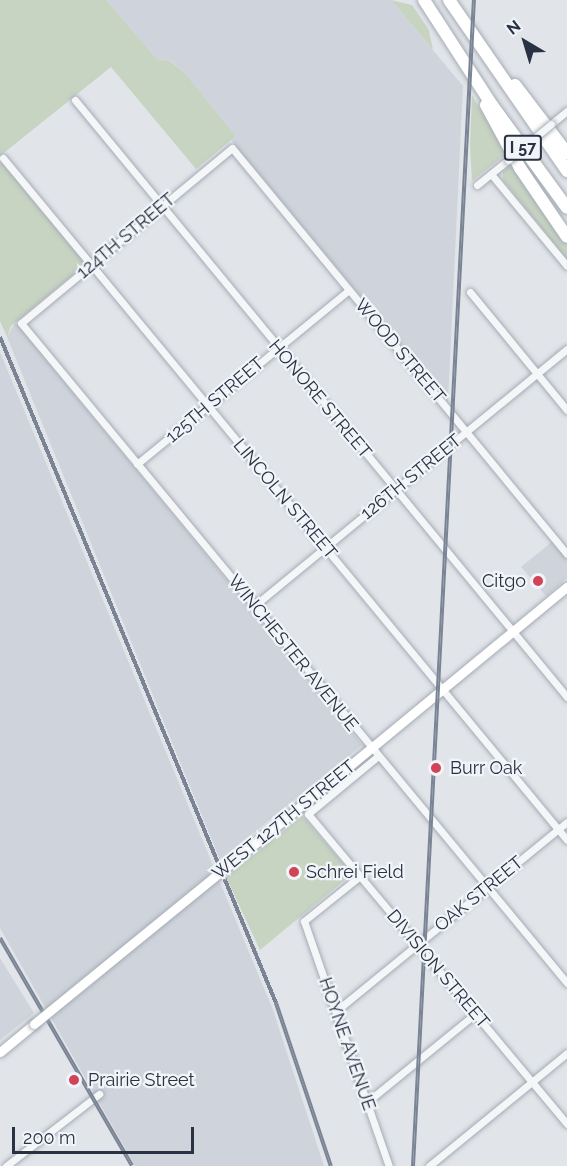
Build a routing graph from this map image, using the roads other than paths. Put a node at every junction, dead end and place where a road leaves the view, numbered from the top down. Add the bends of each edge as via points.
1 (424, 0) edge
2 (449, 0) edge
3 (455, 0) edge
4 (480, 87) junction
5 (75, 100) dead end
6 (564, 113) edge
7 (567, 123) edge
8 (232, 148) joint
9 (567, 153) edge
10 (3, 158) dead end
11 (567, 171) edge
12 (491, 174) junction
13 (477, 184) dead end
14 (162, 206) junction
15 (567, 208) edge
16 (567, 237) edge
17 (91, 265) junction
18 (567, 266) edge
19 (349, 290) junction
20 (470, 292) dead end
21 (21, 323) joint
22 (278, 348) junction
23 (567, 349) edge
24 (537, 374) junction
25 (208, 406) junction
26 (567, 410) edge
27 (466, 432) junction
28 (137, 464) junction
29 (396, 490) junction
30 (325, 548) junction
31 (567, 554) edge
32 (567, 587) edge
33 (254, 606) junction
34 (513, 632) junction
35 (442, 690) junction
36 (567, 697) edge
37 (371, 748) junction
38 (378, 756) junction
39 (567, 822) edge
40 (558, 829) junction
41 (567, 840) edge
42 (360, 876) junction
43 (487, 887) junction
44 (417, 944) junction
45 (567, 983) edge
46 (336, 1011) junction
47 (475, 1014) junction
48 (0, 1052) edge
49 (567, 1053) edge
50 (532, 1082) junction
51 (99, 1094) dead end
52 (367, 1102) junction
53 (567, 1124) edge
54 (6, 1166) edge
55 (389, 1166) edge
56 (429, 1166) edge

1 - 4 highway, I 57
2 - 11 highway, I 57
3 - 9 highway
4 - 15 highway, I 57
4 - 16 highway via 505,143
5 - 14 street, HONORE STREET
6 - 7 street
6 - 12 street, bridge
8 - 14 street, 124TH STREET
8 - 19 street, WOOD STREET
10 - 17 street, LINCOLN STREET
12 - 13 street
12 - 18 street
14 - 17 street, 124TH STREET
14 - 22 street, HONORE STREET
17 - 21 street, 124TH STREET
17 - 25 street, LINCOLN STREET
19 - 22 street, 125TH STREET
19 - 27 street, WOOD STREET
20 - 24 street
21 - 28 street, WINCHESTER AVENUE
22 - 25 street, 125TH STREET
22 - 29 street, HONORE STREET
23 - 24 street, 126TH STREET
24 - 26 street
24 - 27 street, 126TH STREET
25 - 28 street, 125TH STREET
25 - 30 street, LINCOLN STREET
27 - 29 street, 126TH STREET
27 - 31 street, WOOD STREET
28 - 33 street, WINCHESTER AVENUE
29 - 30 street, 126TH STREET
29 - 34 street, HONORE STREET
30 - 33 street, 126TH STREET
30 - 35 street, LINCOLN STREET
32 - 34 main road, WEST 127TH STREET
33 - 37 street, WINCHESTER AVENUE
34 - 35 main road, WEST 127TH STREET
34 - 36 street, HONORE STREET
35 - 37 main road, WEST 127TH STREET
35 - 40 street, LINCOLN STREET
37 - 38 street, WINCHESTER AVENUE
37 - 48 main road, WEST 127TH STREET, bridge
38 - 42 street, DIVISION STREET via 308,814
38 - 43 street, WINCHESTER AVENUE
39 - 40 street, OAK STREET
40 - 41 street, LINCOLN STREET
40 - 43 street, OAK STREET
42 - 44 street, DIVISION STREET
42 - 46 street, HOYNE AVENUE via 304,921
43 - 44 street, OAK STREET
43 - 45 street, WINCHESTER AVENUE
44 - 46 street, OAK STREET
44 - 47 street, DIVISION STREET
46 - 52 street, HOYNE AVENUE
47 - 50 street, DIVISION STREET
47 - 52 street
49 - 50 street
50 - 53 street, DIVISION STREET
50 - 56 street
51 - 54 street
52 - 55 street, HOYNE AVENUE

